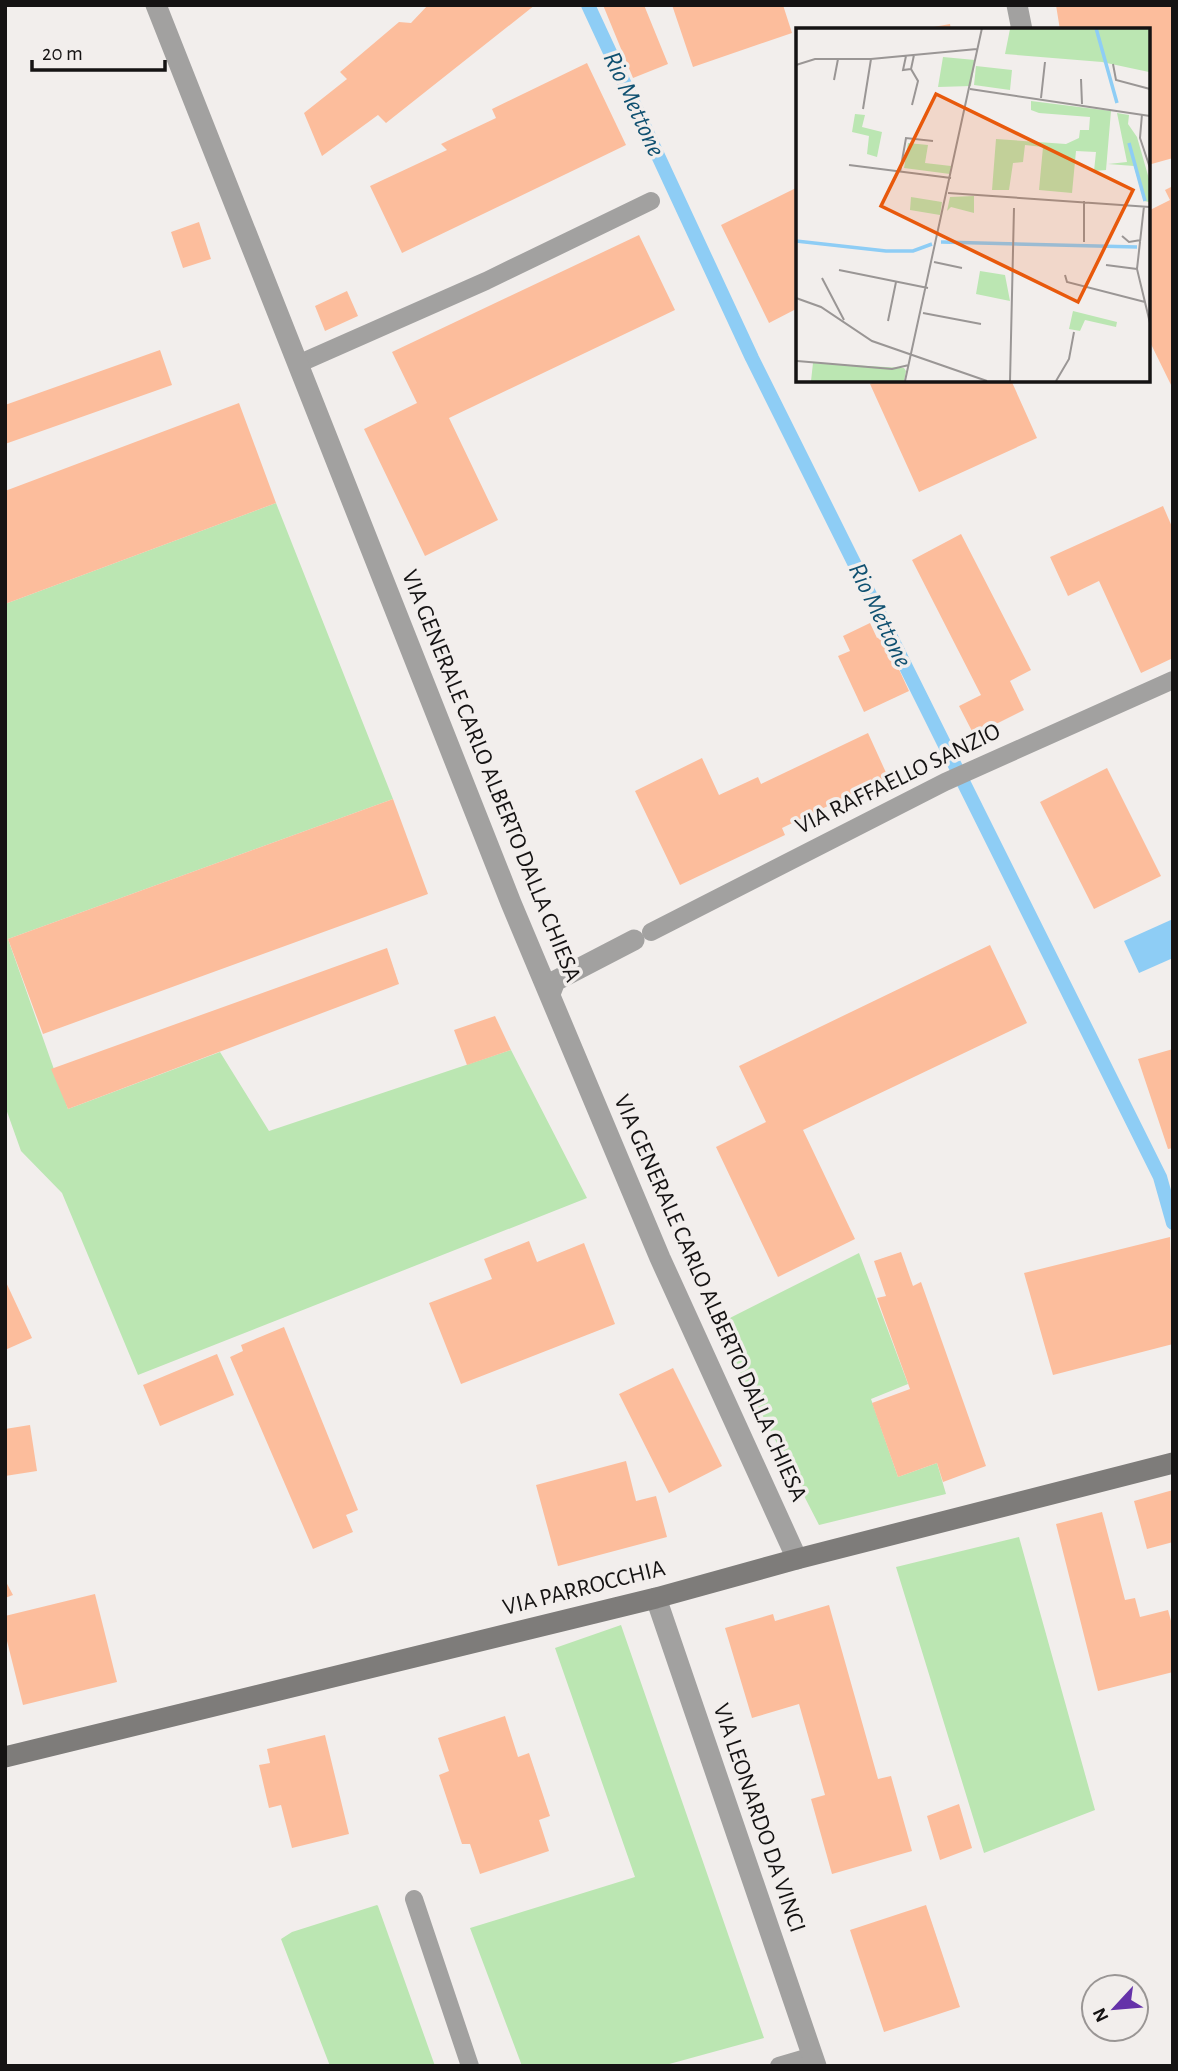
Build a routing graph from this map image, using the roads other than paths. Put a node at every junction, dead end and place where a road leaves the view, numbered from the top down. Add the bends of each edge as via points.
1 (156, 5) edge
2 (1017, 5) edge
3 (1022, 28) edge
4 (651, 201) dead end
5 (298, 364) junction
6 (1173, 680) edge
7 (642, 936) joint
8 (550, 994) junction
9 (1173, 1463) edge
10 (797, 1559) junction
11 (656, 1598) junction
12 (5, 1757) edge
13 (414, 1899) dead end
14 (815, 2061) edge
15 (470, 2066) edge
16 (779, 2066) edge

1 - 5 street, VIA GENERALE CARLO ALBERTO DALLA CHIESA
2 - 3 street
4 - 5 lane
5 - 8 street, VIA GENERALE CARLO ALBERTO DALLA CHIESA
6 - 7 lane, VIA RAFFAELLO SANZIO via 946,782
7 - 8 street, VIA RAFFAELLO SANZIO via 555,981
8 - 10 street, VIA GENERALE CARLO ALBERTO DALLA CHIESA via 660,1258
9 - 10 street, VIA PARROCCHIA
10 - 11 street, VIA PARROCCHIA
11 - 12 street, VIA PARROCCHIA
11 - 14 street, VIA LEONARDO DA VINCI
13 - 15 lane
14 - 16 lane, VIA LEONARDO DA VINCI

